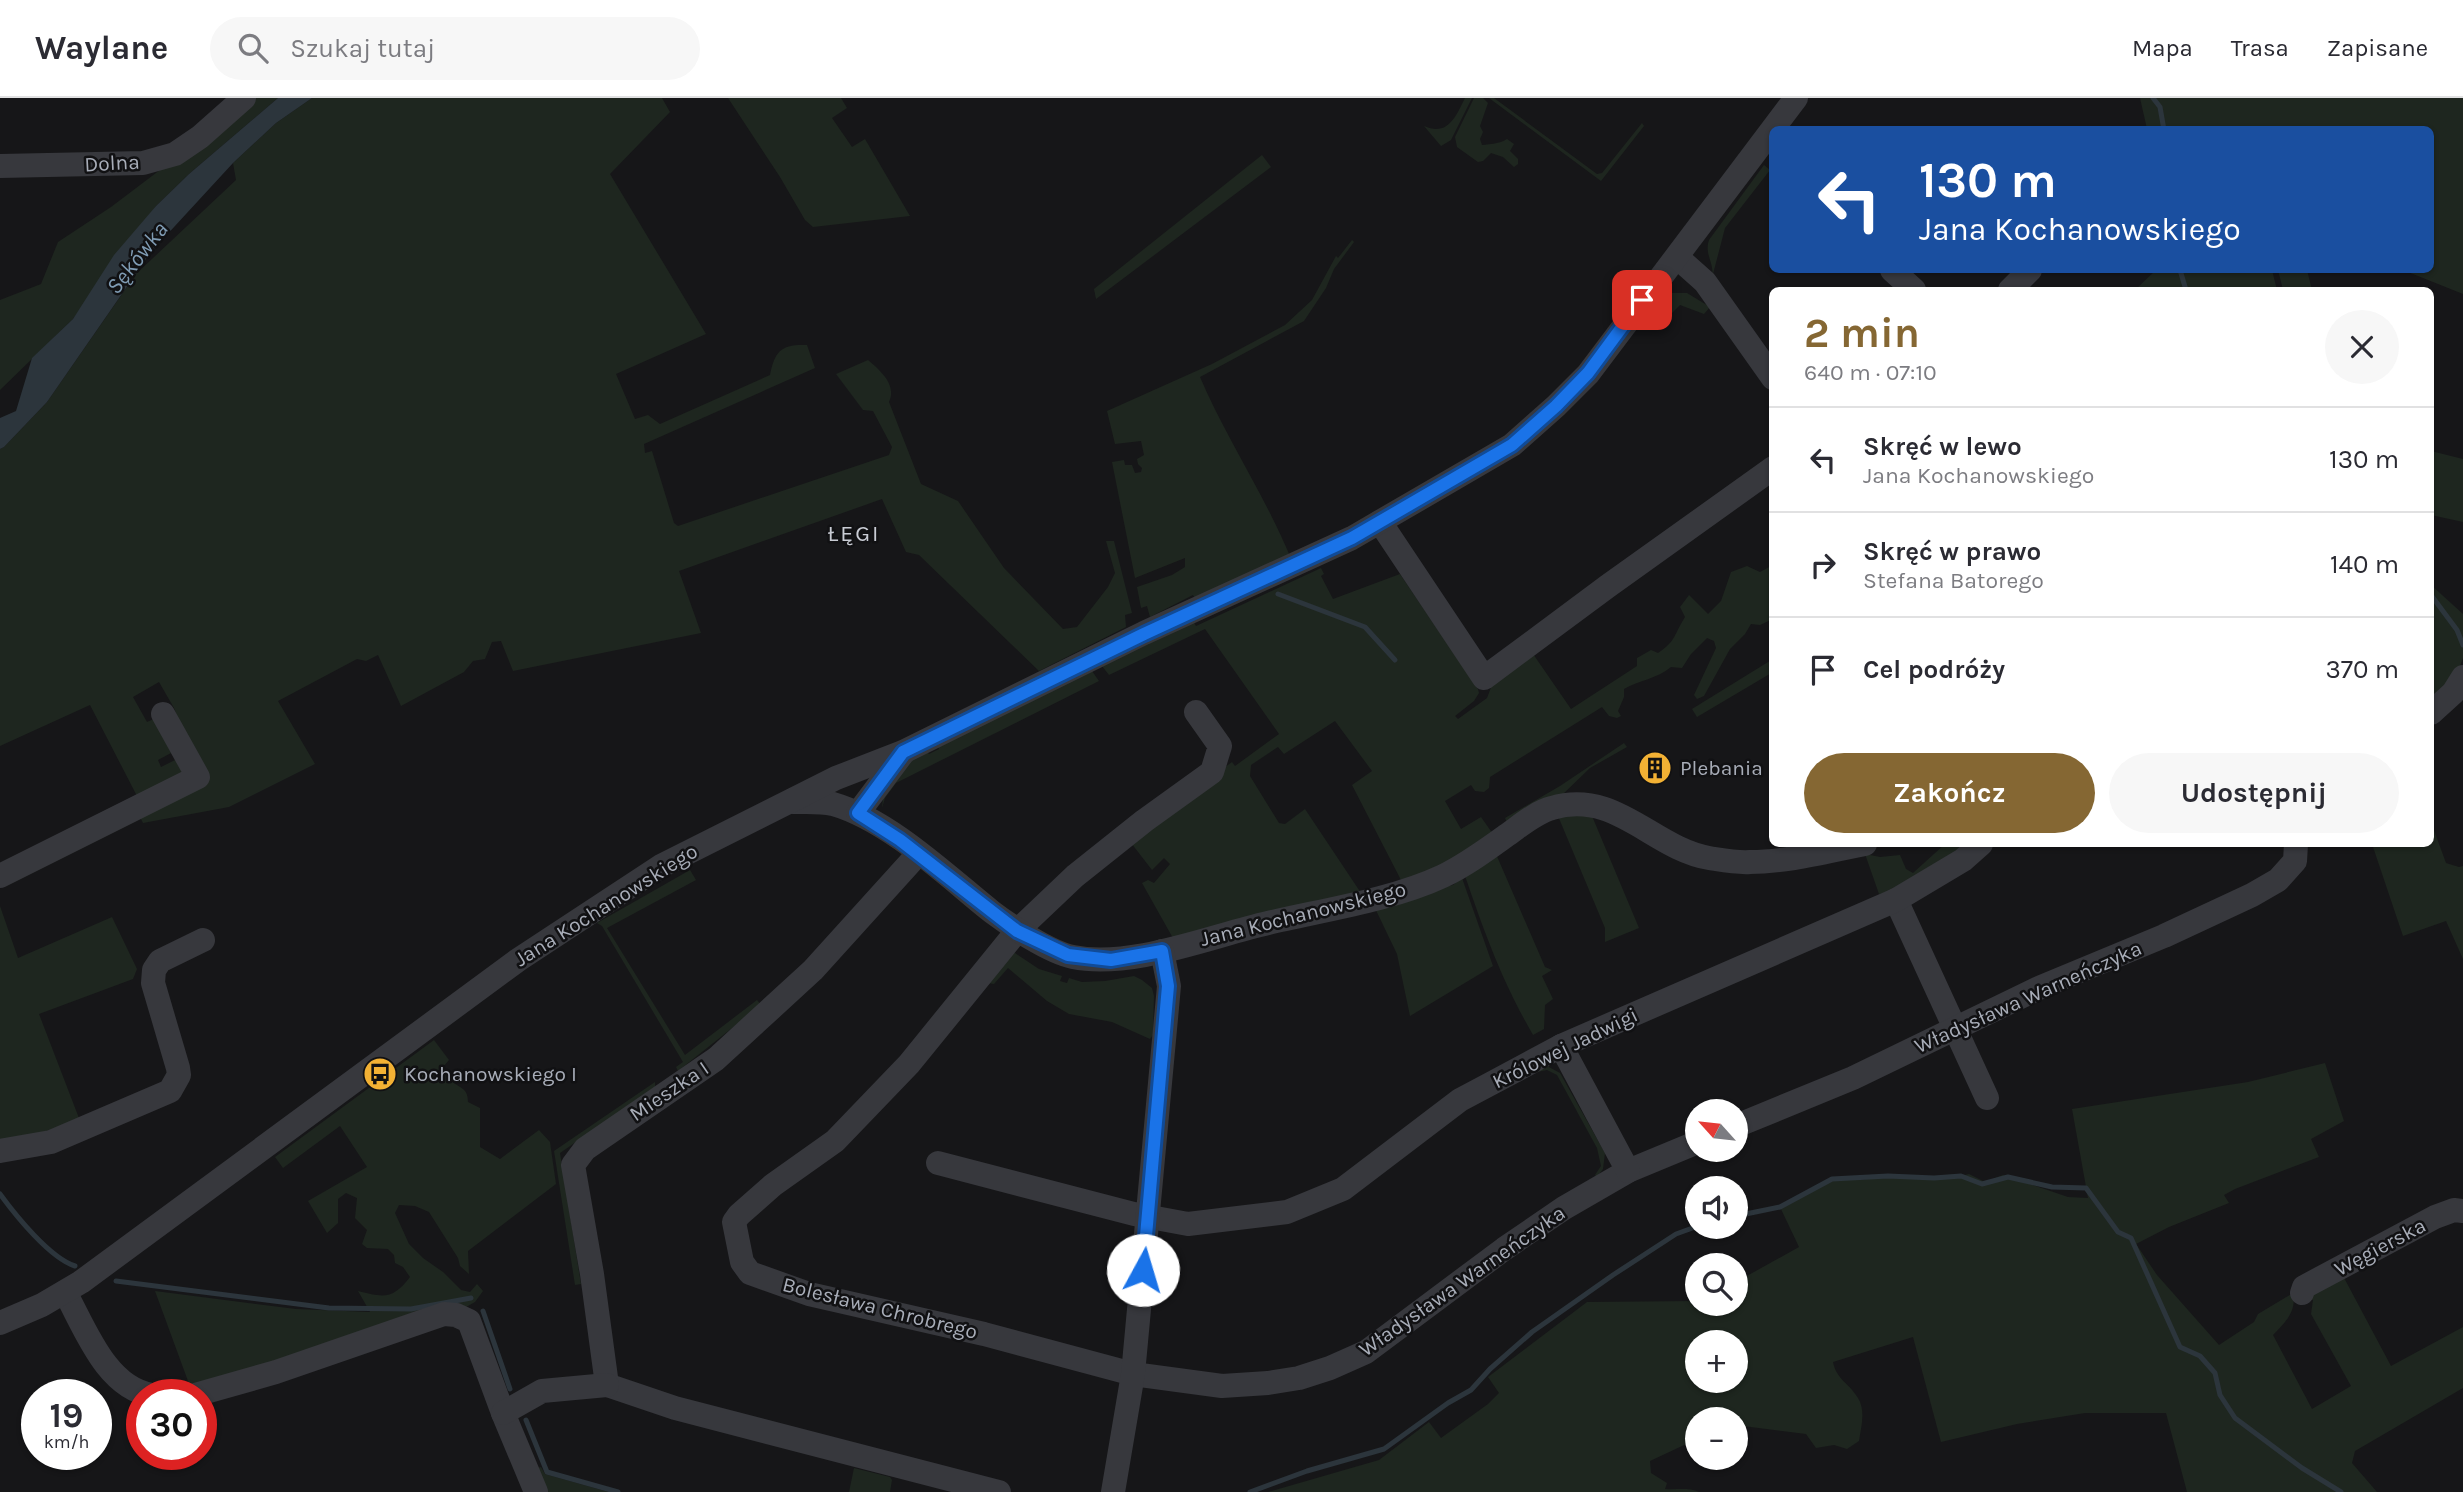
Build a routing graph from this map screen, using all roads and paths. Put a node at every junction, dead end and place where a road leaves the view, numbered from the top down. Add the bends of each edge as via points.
1 (244, 98) edge
2 (1796, 98) edge
3 (1775, 126) edge
4 (1769, 134) edge
5 (0, 166) edge
6 (1677, 257) junction
7 (1895, 273) edge
8 (2027, 273) edge
9 (1911, 287) edge
10 (2013, 287) edge
11 (1769, 372) edge
12 (1769, 471) edge
13 (1380, 522) junction
14 (2463, 677) edge
15 (2434, 710) edge
16 (1196, 712) dead end
17 (163, 713) dead end
18 (903, 752) junction
19 (836, 778) junction
20 (792, 802) junction
21 (849, 810) junction
22 (1849, 847) edge
23 (1978, 847) edge
24 (2296, 847) edge
25 (918, 854) junction
26 (0, 876) edge
27 (1896, 900) junction
28 (1017, 931) junction
29 (203, 940) dead end
30 (1162, 951) junction
31 (1955, 1029) junction
32 (1560, 1046) junction
33 (1987, 1098) dead end
34 (1748, 1121) edge
35 (1685, 1147) edge
36 (0, 1151) edge
37 (938, 1163) dead end
38 (1628, 1171) junction
39 (2463, 1210) edge
40 (1148, 1217) junction
41 (65, 1292) junction
42 (2302, 1293) dead end
43 (0, 1323) edge
44 (1133, 1374) junction
45 (126, 1385) edge
46 (607, 1385) junction
47 (217, 1389) edge
48 (503, 1413) junction
49 (536, 1492) edge
50 (999, 1492) edge
51 (1113, 1492) edge

1 - 5 street, Dolna via 175,154 143,163
2 - 3 street
4 - 6 street
6 - 11 street via 1705,282
6 - 13 street via 1588,373 1556,406 1512,445
7 - 9 street
8 - 10 street
12 - 13 street via 1485,678
13 - 18 street
14 - 15 street
16 - 28 street, Bolesława Chrobrego via 1220,746 1212,772 1075,876
17 - 26 street via 198,777
18 - 19 street
18 - 21 street
19 - 20 street
19 - 21 street
20 - 21 street, Jana Kochanowskiego via 831,803
20 - 41 street, Jana Kochanowskiego via 670,861 555,933
21 - 25 street, Jana Kochanowskiego
22 - 30 street, Jana Kochanowskiego via 1748,863 1705,857 1676,846 1600,806 1551,808 1438,878
23 - 27 street, Królowej Jadwigi
24 - 31 street, Władysława Warneńczyka via 2295,861 2260,891
25 - 28 street, Jana Kochanowskiego
25 - 46 street, Mieszka I via 813,970 716,1059 585,1149 573,1165
27 - 31 street
27 - 32 street, Królowej Jadwigi
28 - 30 street, Jana Kochanowskiego via 1072,957 1111,960
28 - 44 street, Bolesława Chrobrego via 909,1064 835,1141 739,1215 734,1222 742,1262 750,1273 809,1294
29 - 36 street via 160,961 154,970 153,983 179,1075 170,1091 51,1143
30 - 40 street via 1168,986
31 - 33 street
31 - 34 street, Władysława Warneńczyka
32 - 38 street
32 - 40 street, Królowej Jadwigi via 1460,1100 1343,1189 1287,1213 1188,1224
35 - 38 street, Władysława Warneńczyka
37 - 40 street, Królowej Jadwigi
38 - 44 street, Władysława Warneńczyka via 1504,1249 1366,1352 1330,1368 1299,1378 1222,1386
39 - 42 street, Węgierska via 2435,1217 2304,1287
40 - 44 street
41 - 43 street, Jana Kochanowskiego
41 - 45 street via 107,1369
44 - 51 street
46 - 48 street via 542,1391
46 - 50 street via 675,1408
47 - 48 street via 444,1314 456,1315 469,1321
48 - 49 street

